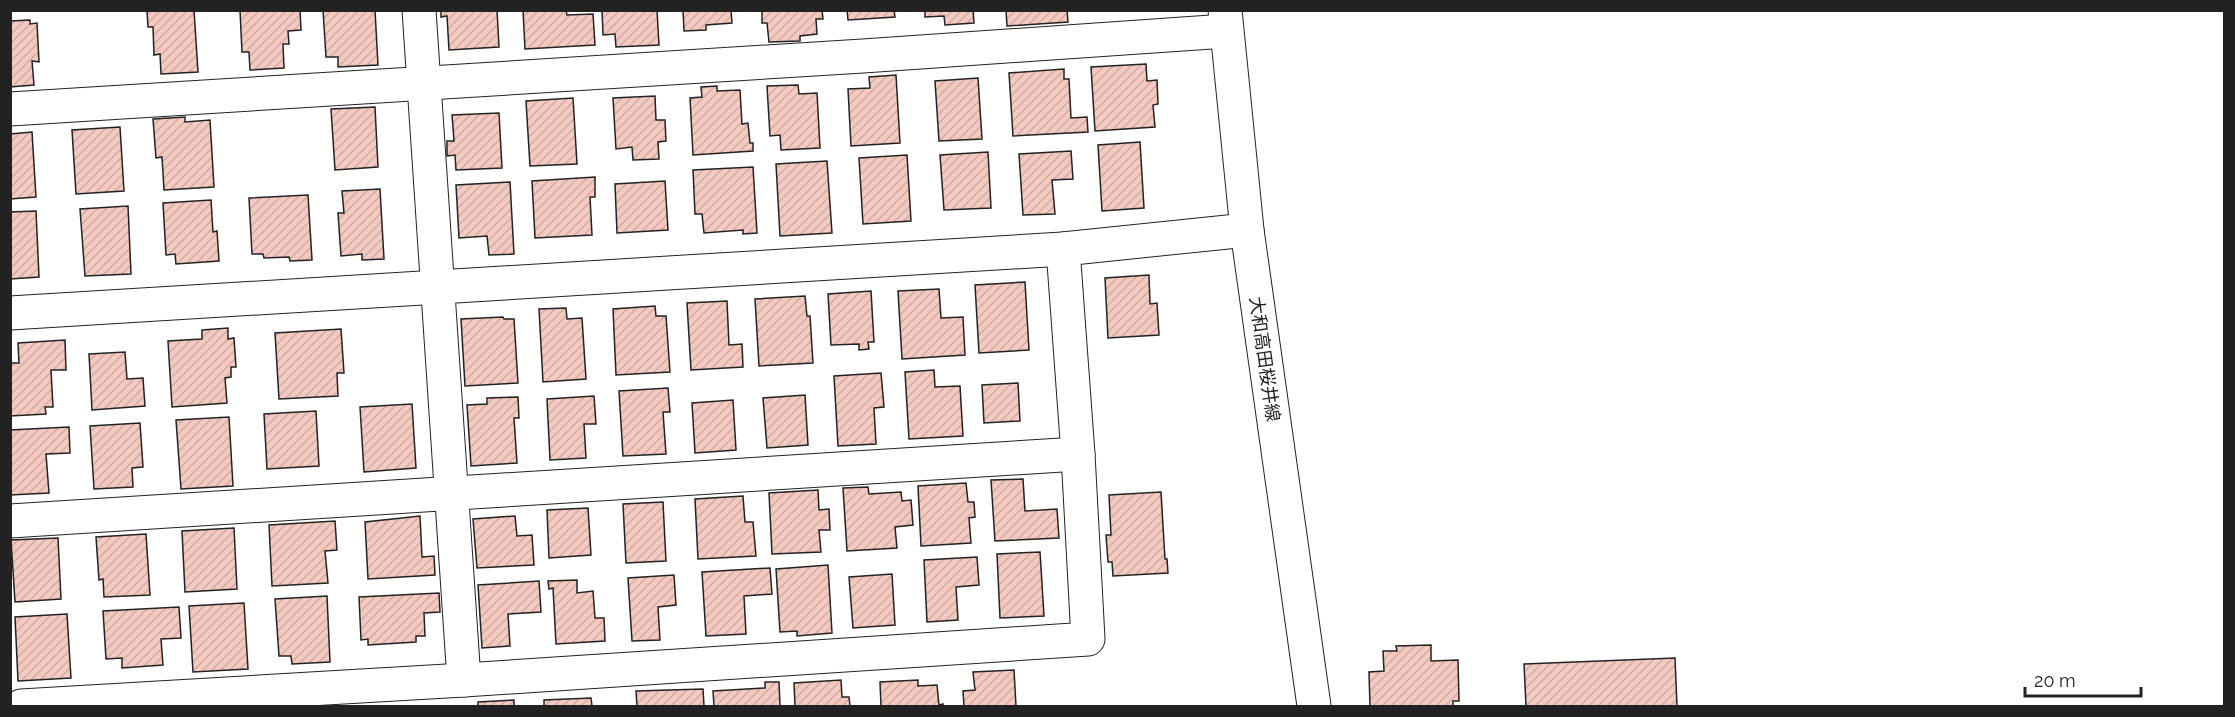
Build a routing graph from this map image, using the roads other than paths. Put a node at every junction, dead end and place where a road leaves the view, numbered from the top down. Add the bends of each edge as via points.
1 (419, 10) edge
2 (1226, 21) edge
3 (424, 82) junction
4 (10, 109) edge
5 (1247, 230) junction
6 (1064, 249) junction
7 (438, 286) junction
8 (10, 313) edge
9 (1078, 454) junction
10 (451, 494) junction
11 (10, 521) edge
12 (464, 680) junction
13 (21, 706) edge
14 (1314, 706) edge

1 - 3 street
2 - 3 street via 862,56
2 - 5 street, 大和高田桜井線
3 - 4 street
3 - 7 street
5 - 6 street
5 - 14 street, 大和高田桜井線
6 - 7 street
6 - 9 street
7 - 8 street
7 - 10 street
9 - 10 street
9 - 12 street via 1088,639
10 - 11 street
10 - 12 street
12 - 13 street

